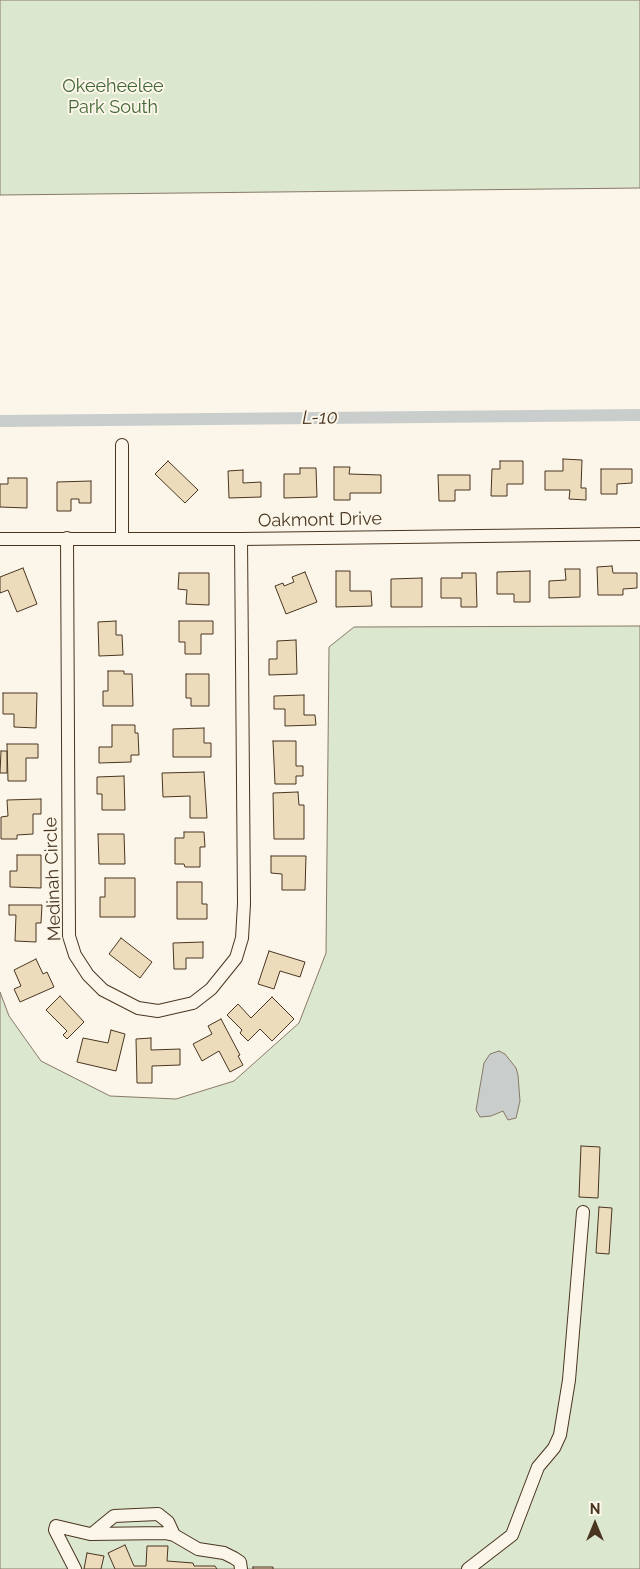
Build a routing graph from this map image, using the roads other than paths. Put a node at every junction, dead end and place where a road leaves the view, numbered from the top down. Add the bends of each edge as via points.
1 (122, 445) dead end
2 (640, 534) edge
3 (0, 538) edge
4 (67, 538) junction
5 (122, 538) junction
6 (241, 539) junction
7 (584, 1212) dead end
8 (92, 1534) junction
9 (174, 1535) junction
10 (75, 1569) edge
11 (241, 1569) edge
12 (468, 1569) edge

1 - 5 street
2 - 6 street, Oakmont Drive
3 - 4 street, Oakmont Drive
4 - 5 street, Oakmont Drive
4 - 6 street, Medinah Circle via 69,936 75,955 88,976 103,990 138,1008 158,1010 193,1003 210,989 236,958 242,938
5 - 6 street, Oakmont Drive
7 - 12 street via 569,1380 560,1435 538,1467 512,1535
8 - 9 street
8 - 9 street via 114,1516 158,1514 168,1522
8 - 10 street via 56,1526 55,1530
9 - 11 street via 198,1549 234,1558 240,1562

